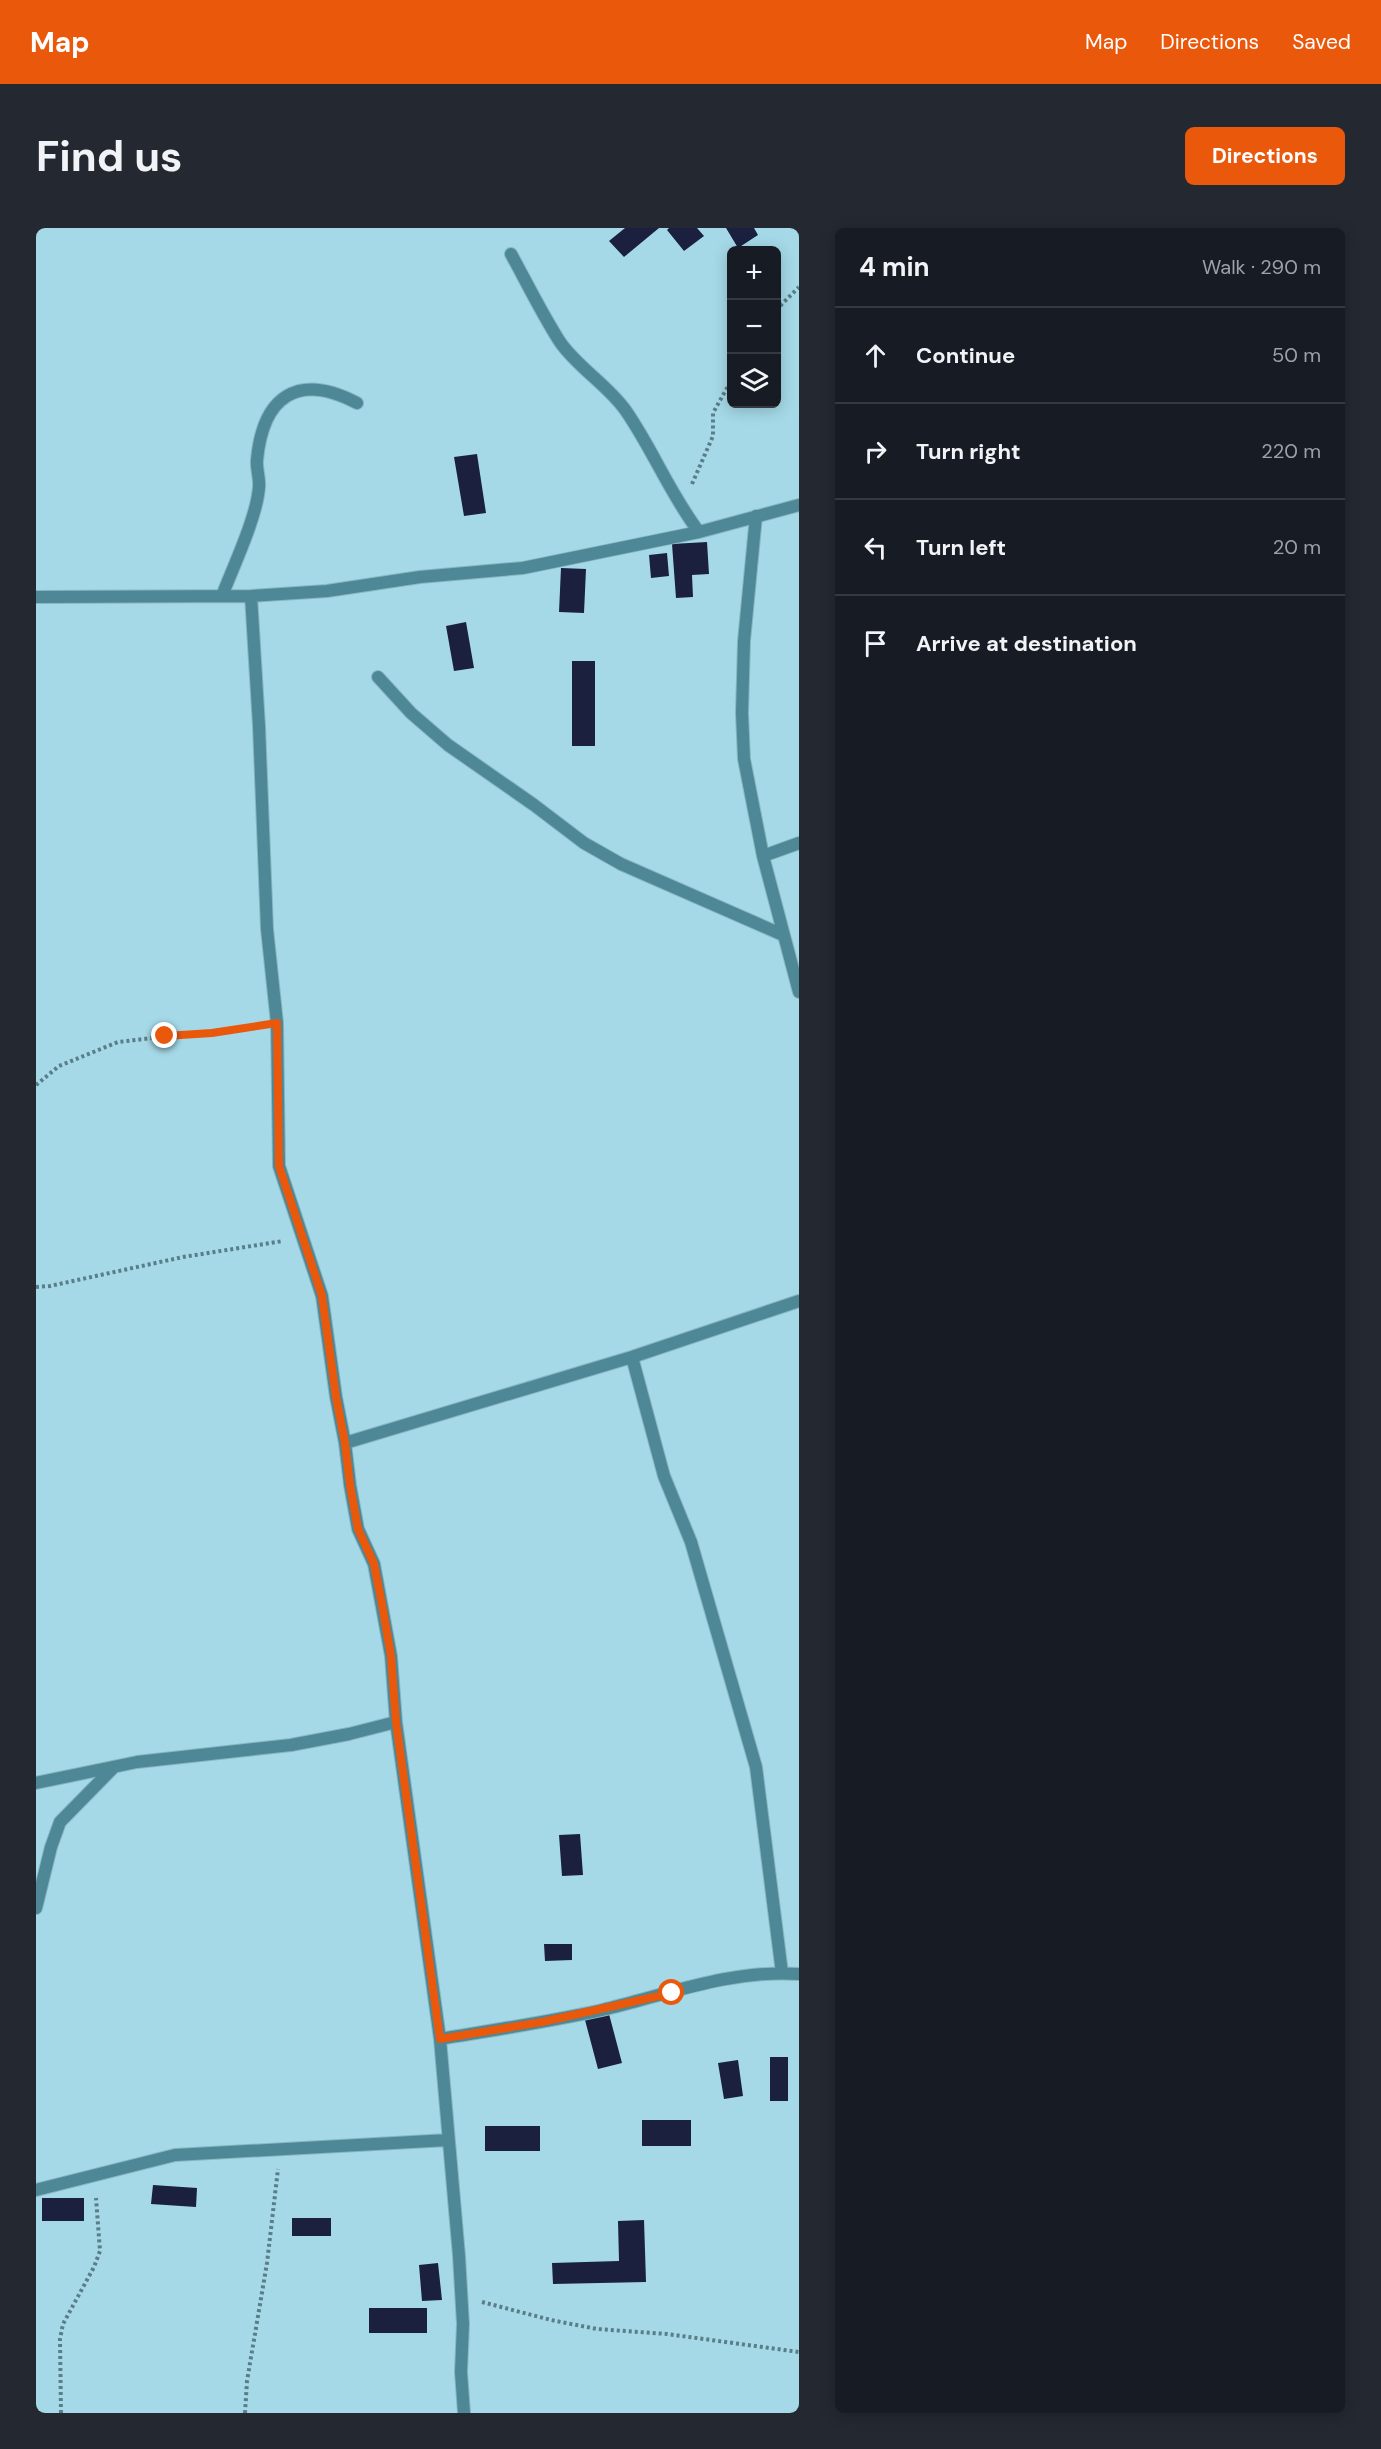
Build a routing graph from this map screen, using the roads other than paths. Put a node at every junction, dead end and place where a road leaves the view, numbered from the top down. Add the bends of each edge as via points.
1 (511, 254) dead end
2 (357, 403) dead end
3 (799, 505) edge
4 (756, 516) junction
5 (699, 532) junction
6 (222, 596) junction
7 (251, 596) junction
8 (36, 597) edge
9 (378, 677) dead end
10 (799, 843) edge
11 (763, 856) junction
12 (783, 935) junction
13 (799, 992) edge
14 (799, 1301) edge
15 (632, 1358) junction
16 (345, 1443) junction
17 (396, 1722) junction
18 (114, 1767) junction
19 (36, 1784) edge
20 (36, 1908) edge
21 (782, 1973) junction
22 (799, 1974) edge
23 (440, 2039) junction
24 (447, 2140) junction
25 (36, 2190) edge
26 (464, 2413) edge

1 - 5 street via 561,343 618,398 642,433 682,510
2 - 6 street via 339,393 312,389 292,392 275,404 261,434 257,462 260,487
3 - 4 street
4 - 5 street
4 - 11 street via 744,641 742,713 744,759
5 - 7 street via 523,568
6 - 7 street
6 - 8 street
7 - 16 street via 267,929 277,1023 279,1166 322,1296
9 - 12 street via 448,745 584,843 621,864
10 - 11 street
11 - 12 street
12 - 13 street
14 - 15 street
15 - 16 street
15 - 21 street via 664,1476 691,1542 756,1767
16 - 17 street via 358,1529 374,1564 382,1604
17 - 18 street via 291,1744
17 - 23 street
18 - 19 street
18 - 20 street via 60,1822
21 - 22 street
21 - 23 street via 715,1981 542,2022
23 - 24 street
24 - 25 street via 175,2155
24 - 26 street via 463,2324

